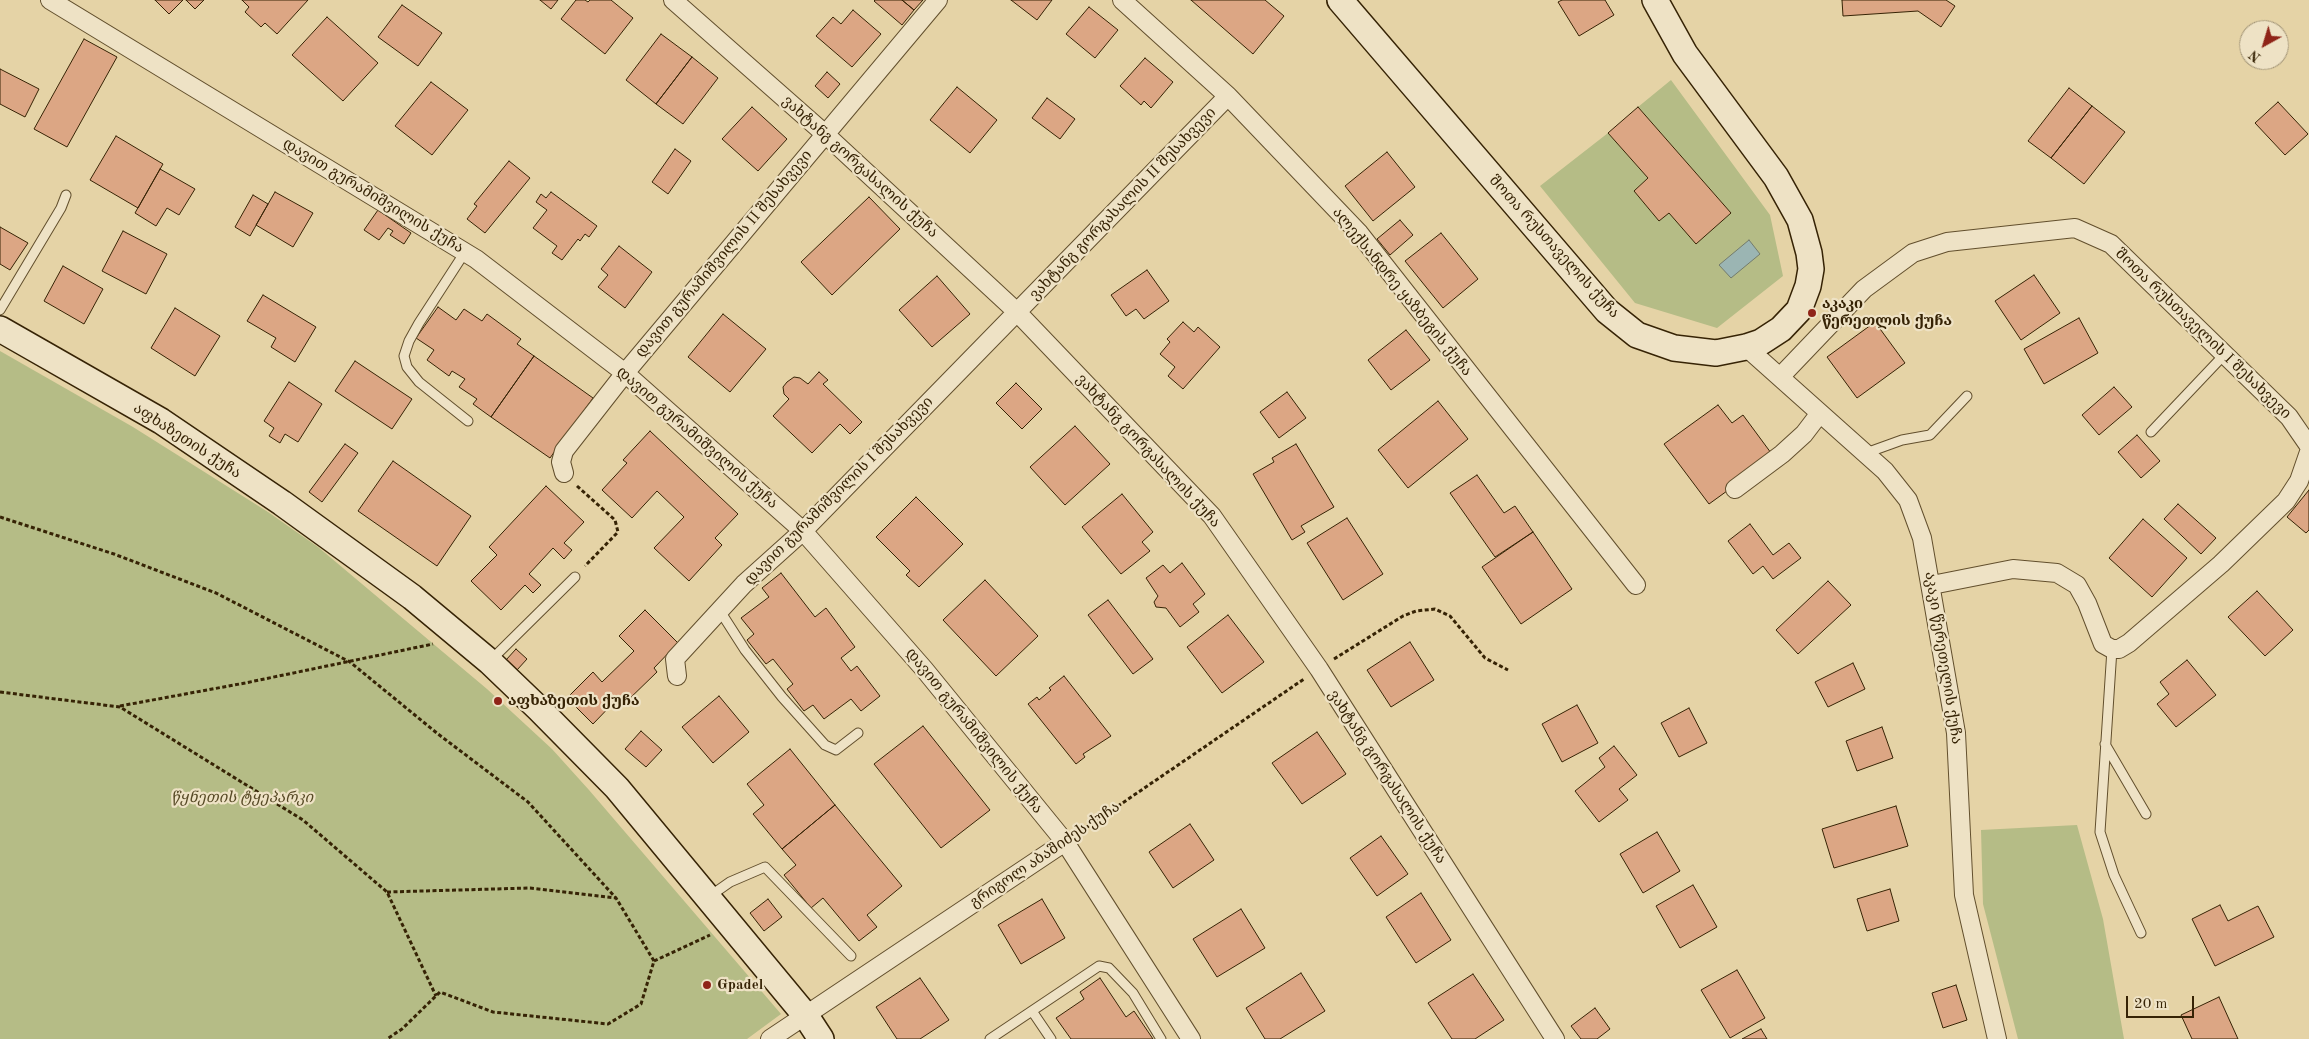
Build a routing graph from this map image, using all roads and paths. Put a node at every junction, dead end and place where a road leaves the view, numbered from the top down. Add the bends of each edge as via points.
1 (50, 0) edge
2 (673, 0) edge
3 (938, 0) edge
4 (1122, 0) edge
5 (1340, 0) edge
6 (1655, 0) edge
7 (1228, 96) junction
8 (825, 134) junction
9 (66, 195) dead end
10 (465, 252) junction
11 (0, 310) edge
12 (1017, 312) junction
13 (0, 329) edge
14 (1746, 347) junction
15 (2224, 355) junction
16 (625, 373) junction
17 (1780, 377) junction
18 (1967, 396) dead end
19 (1820, 413) junction
20 (468, 421) dead end
21 (2151, 432) dead end
22 (2309, 446) edge
23 (2309, 452) edge
24 (1866, 453) junction
25 (564, 474) joint
26 (1735, 489) dead end
27 (0, 517) edge
28 (803, 531) junction
29 (578, 574) joint
30 (1932, 585) junction
31 (1636, 586) dead end
32 (720, 611) junction
33 (439, 640) dead end
34 (2112, 649) junction
35 (350, 662) junction
36 (490, 662) junction
37 (1319, 669) junction
38 (1508, 670) dead end
39 (677, 676) dead end
40 (0, 692) edge
41 (120, 707) junction
42 (858, 733) dead end
43 (2105, 744) junction
44 (2146, 814) dead end
45 (1065, 842) junction
46 (387, 892) junction
47 (616, 898) junction
48 (708, 898) junction
49 (716, 932) dead end
50 (2141, 933) dead end
51 (851, 956) dead end
52 (654, 961) junction
53 (436, 996) junction
54 (1032, 1011) junction
55 (806, 1016) junction
56 (387, 1039) edge
57 (770, 1039) edge
58 (821, 1039) edge
59 (990, 1039) edge
60 (1051, 1039) edge
61 (1160, 1039) edge
62 (1191, 1039) edge
63 (1555, 1039) edge
64 (1997, 1039) edge

1 - 10 street, დავით გურამიშვილის ქუჩა
2 - 8 street, ვახტანგ გორგასალის ქუჩა
3 - 8 street, დავით გურამიშვილის II შესახვევი
4 - 7 street, ალექსანდრე ყაზბეგის ქუჩა
5 - 14 street, შოთა რუსთაველის ქუჩა via 1607,311 1637,335 1674,348 1716,353
6 - 14 street, შოთა რუსთაველის ქუჩა via 1685,54 1776,177 1800,220 1809,252 1811,269 1799,310 1781,329
7 - 12 street, ვახტანგ გორგასალის II შესახვევი
7 - 31 street, ალექსანდრე ყაზბეგის ქუჩა via 1359,233
8 - 12 street, ვახტანგ გორგასალის ქუჩა
8 - 16 street, დავით გურამიშვილის II შესახვევი
9 - 11 lane
10 - 16 street, დავით გურამიშვილის ქუჩა
10 - 20 lane via 419,323 404,356 407,367 419,382
12 - 28 street, დავით გურამიშვილის I შესახვევი
12 - 37 street, ვახტანგ გორგასალის ქუჩა via 1212,516
13 - 36 street, აფხაზეთის ქუჩა via 161,422 282,503 412,597
14 - 17 street, აკაკი წერეთელის ქუჩა
15 - 17 street, შოთა რუსთაველის I შესახვევი via 2111,244 2075,228 1947,242 1913,253 1864,289
15 - 21 lane
15 - 22 street, შოთა რუსთაველის I შესახვევი via 2289,417
16 - 25 street, დავით გურამიშვილის II შესახვევი via 564,451 561,462
16 - 28 street, დავით გურამიშვილის ქუჩა
17 - 19 street, აკაკი წერეთელის ქუჩა
18 - 24 lane via 1930,435 1902,440
19 - 24 street, აკაკი წერეთელის ქუჩა
19 - 26 street via 1804,434 1782,454
23 - 34 street via 2299,481 2286,501 2221,564 2129,643
24 - 30 street, აკაკი წერეთელის ქუჩა via 1908,500 1922,538
25 - 29 path via 615,520 618,532
27 - 35 path via 114,554 216,593
28 - 32 street, დავით გურამიშვილის I შესახვევი via 744,584
28 - 45 street, დავით გურამიშვილის ქუჩა via 924,669
29 - 36 lane
30 - 34 street via 2013,569 2057,573 2077,585 2103,644
30 - 64 street, აკაკი წერეთელის ქუჩა via 1956,733 1964,895
32 - 39 street, დავით გურამიშვილის I შესახვევი via 675,659
32 - 42 lane via 776,690 825,745 836,750
33 - 35 path via 434,644
34 - 43 lane
35 - 41 path
35 - 47 path via 528,802
36 - 48 street, აფხაზეთის ქუჩა via 617,788
37 - 38 path, გრიგოლ აბაშიძეს ქუჩა via 1402,616 1416,610 1435,609 1450,616 1485,658
37 - 45 path, გრიგოლ აბაშიძეს ქუჩა
37 - 63 street, ვახტანგ გორგასალის ქუჩა
40 - 41 path
41 - 46 path via 303,820
43 - 44 lane
43 - 50 lane via 2100,832 2114,875
45 - 55 street, გრიგოლ აბაშიძეს ქუჩა
45 - 62 street, დავით გურამიშვილის ქუჩა
46 - 47 path via 530,888
46 - 53 path
47 - 52 path
48 - 51 lane via 730,882 765,867
48 - 55 street, აფხაზეთის ქუჩა
49 - 52 path
52 - 53 path via 641,1004 608,1024 494,1012 440,992
53 - 56 path
54 - 59 lane
54 - 60 lane
54 - 61 lane via 1099,966 1109,968 1133,993
55 - 57 street, გრიგოლ აბაშიძეს ქუჩა
55 - 58 street, აფხაზეთის ქუჩა

